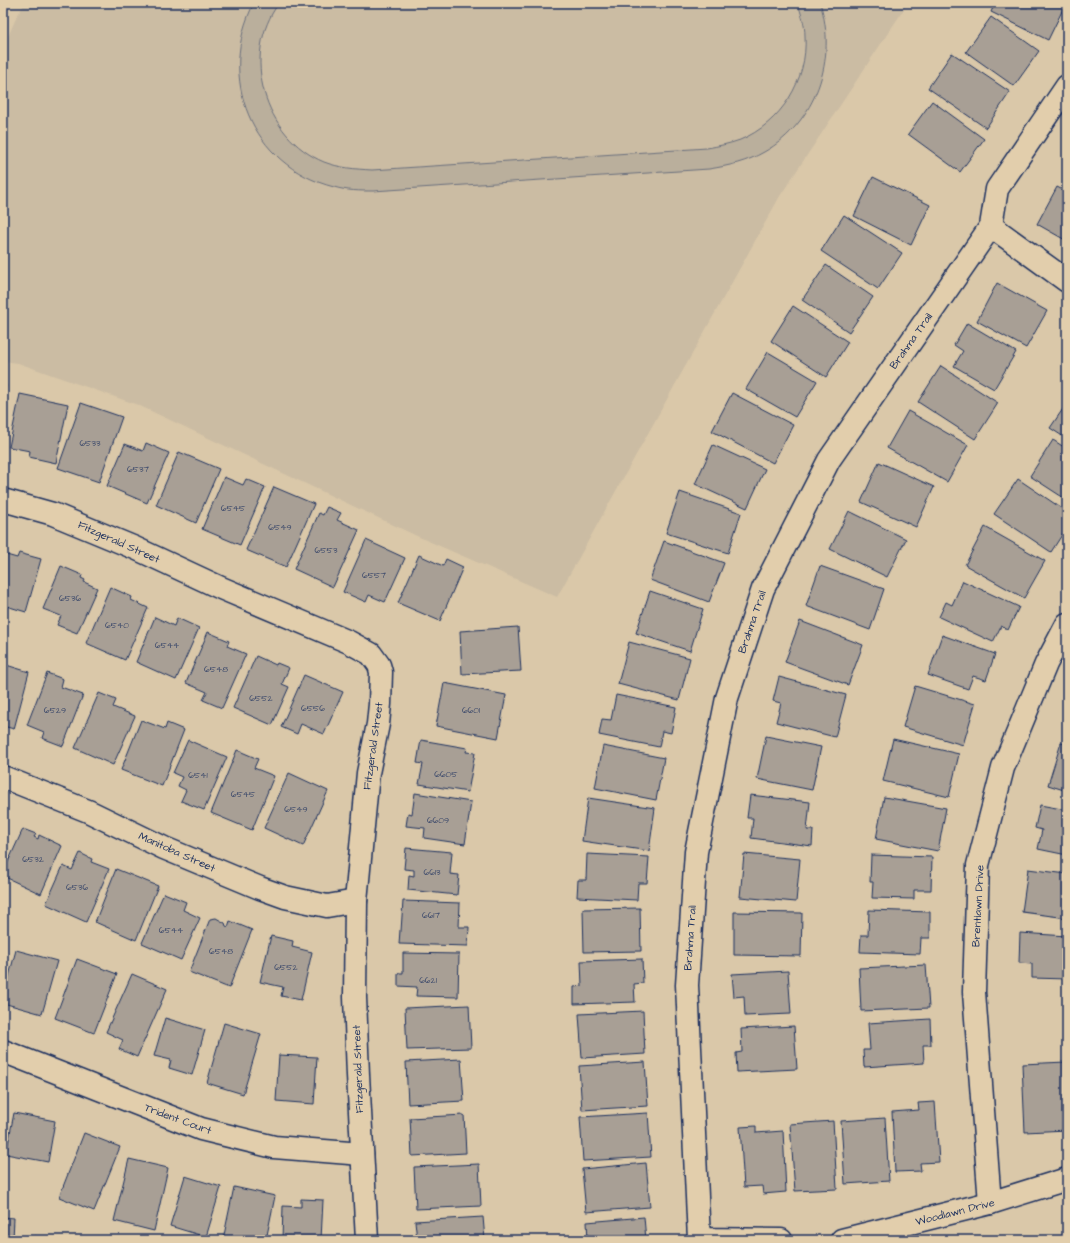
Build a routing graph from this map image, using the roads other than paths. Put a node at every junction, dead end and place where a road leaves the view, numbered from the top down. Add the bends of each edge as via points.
1 (1067, 86) edge
2 (991, 226) junction
3 (1067, 281) edge
4 (3, 500) edge
5 (1067, 624) edge
6 (3, 777) edge
7 (356, 901) junction
8 (3, 1050) edge
9 (362, 1154) junction
10 (1067, 1179) edge
11 (990, 1203) junction
12 (367, 1240) edge
13 (781, 1240) edge
14 (842, 1240) edge

1 - 2 street, Brahma Trail via 997,189
2 - 3 street
2 - 13 street, Brahma Trail via 829,460 763,589 727,698 696,852 687,985 699,1239
4 - 7 street, Fitzgerald Street via 53,514 135,548 371,654 381,672 380,698 378,724 368,773
5 - 11 street, Brentlawn Drive via 1046,664 1003,768 978,865 974,992
6 - 7 street, Manitoba Street via 88,811 164,848 285,897 327,906
7 - 9 street, Fitzgerald Street via 355,997
8 - 9 street, Trident Court via 201,1129 274,1147
9 - 12 street, Fitzgerald Street
10 - 11 street, Woodlawn Drive
11 - 14 street, Woodlawn Drive

